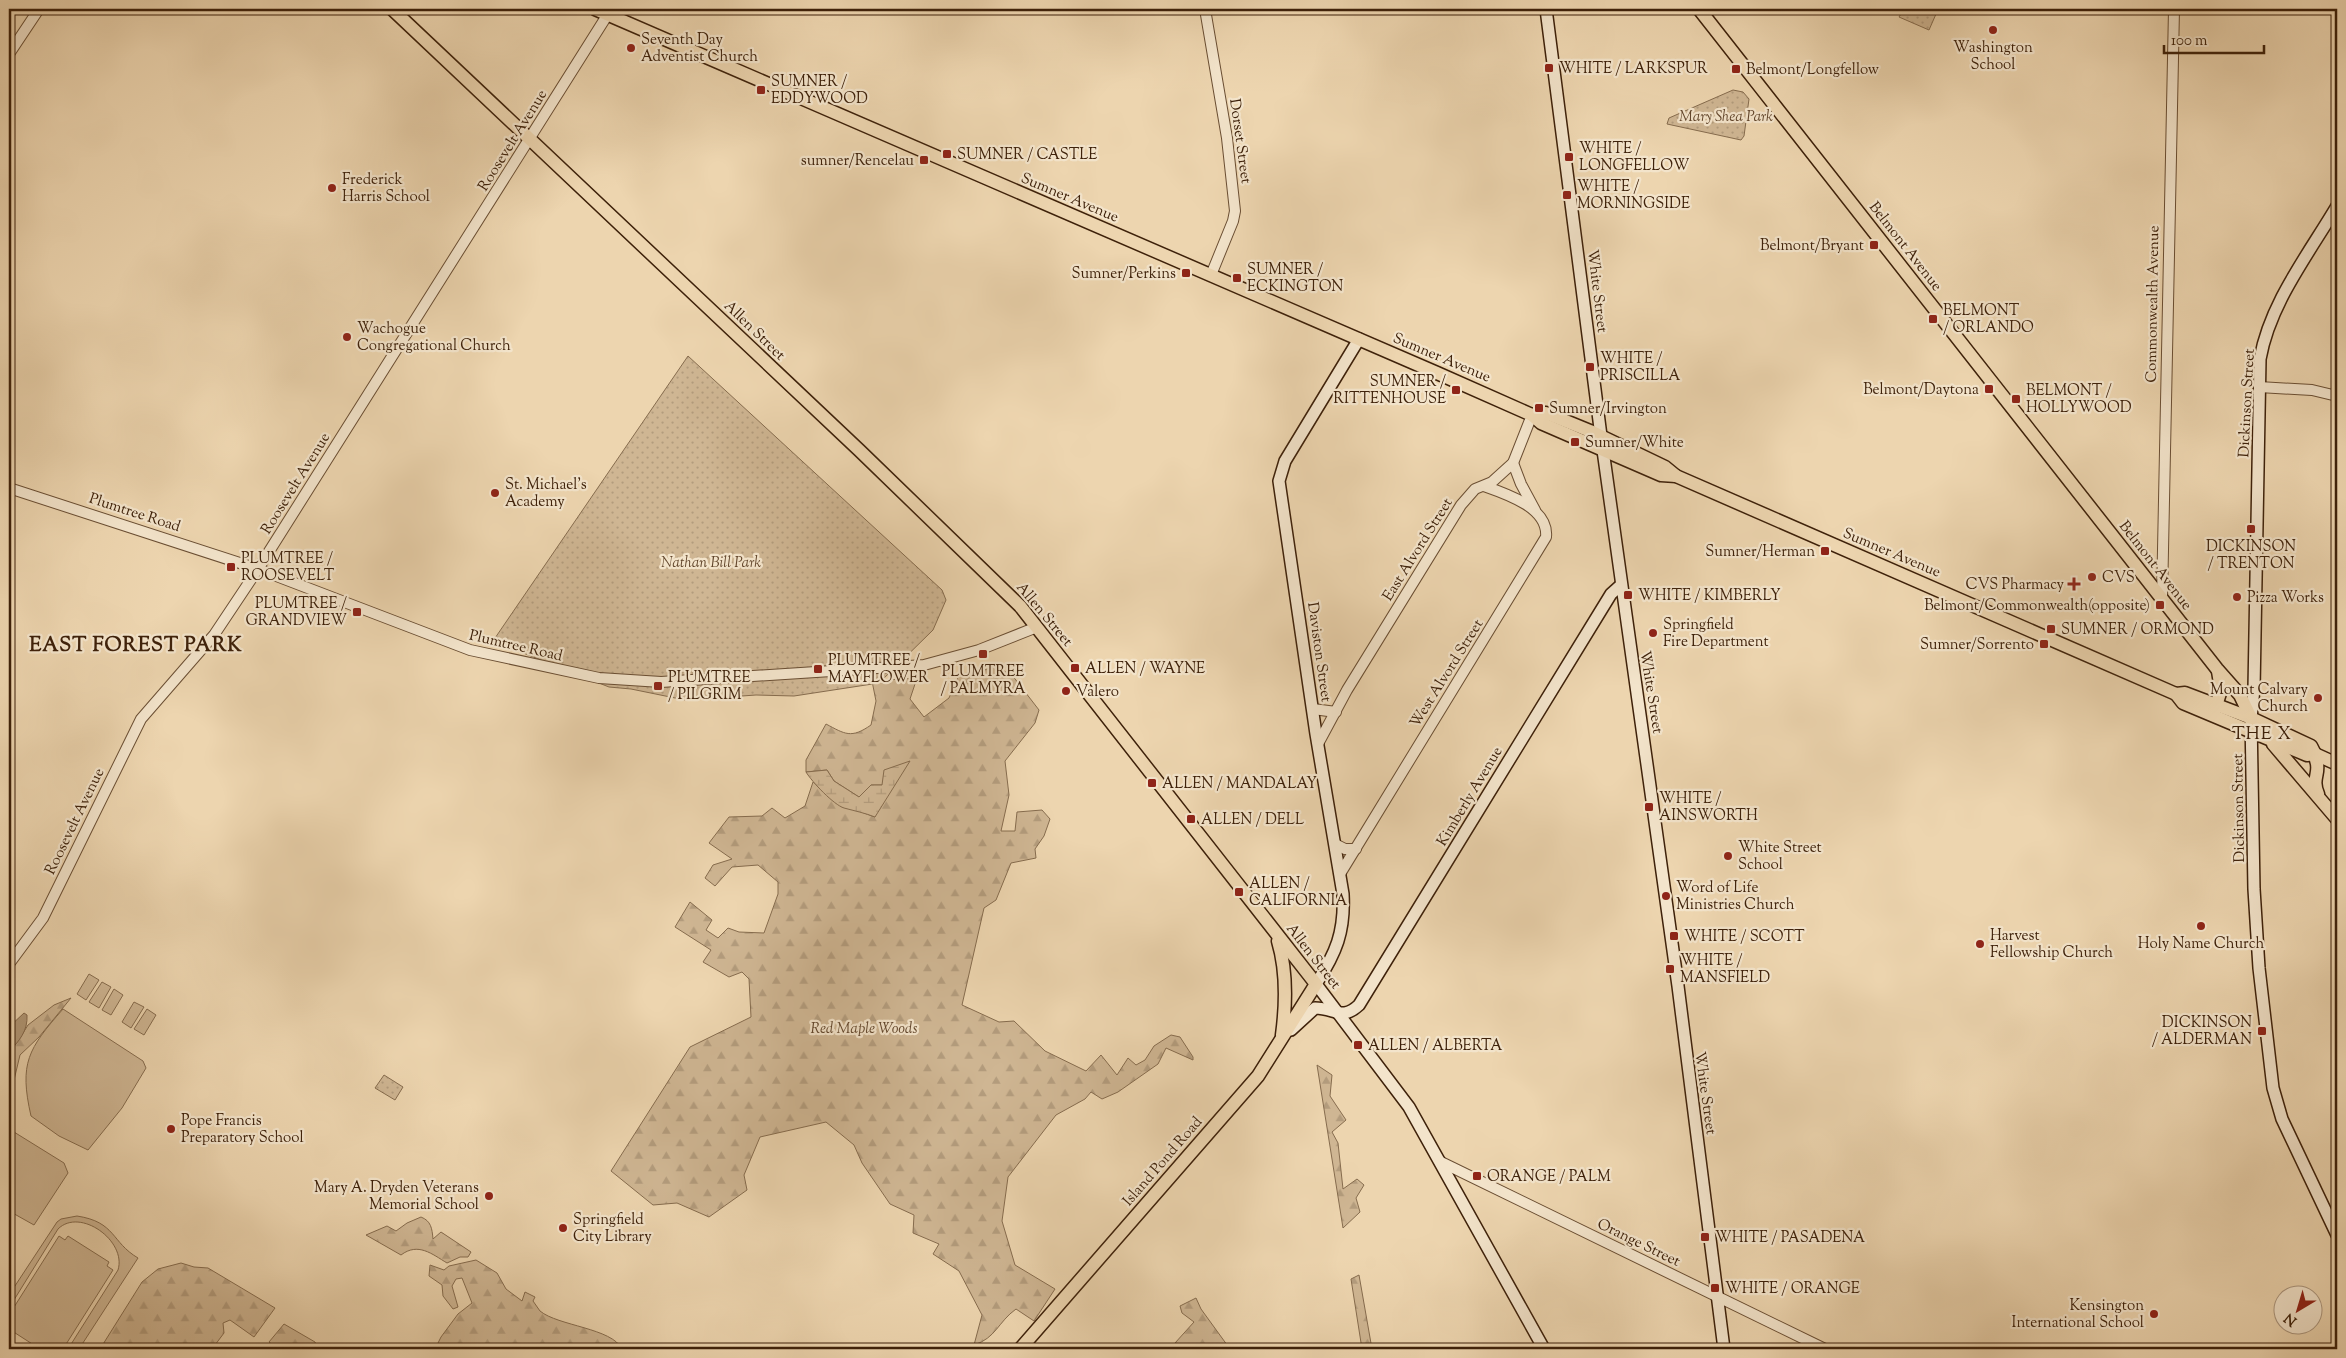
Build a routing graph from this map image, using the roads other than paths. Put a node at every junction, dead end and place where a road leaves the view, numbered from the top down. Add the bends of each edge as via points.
1 (39, 9) edge
2 (392, 9) edge
3 (595, 9) edge
4 (1205, 9) edge
5 (1546, 9) edge
6 (1699, 9) edge
7 (2174, 9) edge
8 (608, 14) junction
9 (9, 54) edge
10 (530, 139) junction
11 (2337, 206) edge
12 (1211, 275) junction
13 (1359, 339) junction
14 (2259, 387) junction
15 (2337, 396) edge
16 (1532, 415) junction
17 (1601, 436) junction
18 (1603, 450) junction
19 (1513, 463) junction
20 (1676, 476) junction
21 (1484, 486) junction
22 (9, 488) edge
23 (1536, 511) junction
24 (258, 569) junction
25 (1621, 585) junction
26 (2162, 599) junction
27 (1037, 627) junction
28 (2217, 669) junction
29 (1313, 709) junction
30 (2214, 710) junction
31 (1336, 712) junction
32 (2251, 718) junction
33 (2252, 733) junction
34 (2270, 740) junction
35 (1318, 744) junction
36 (2318, 757) junction
37 (2337, 764) edge
38 (2303, 778) junction
39 (2320, 796) junction
40 (2337, 819) edge
41 (1335, 844) junction
42 (1356, 849) junction
43 (1340, 874) junction
44 (1277, 935) junction
45 (9, 964) edge
46 (1316, 984) junction
47 (1339, 1014) junction
48 (1282, 1040) junction
49 (1441, 1162) junction
50 (2337, 1235) edge
51 (1718, 1297) junction
52 (1020, 1349) edge
53 (1544, 1349) edge
54 (1724, 1349) edge
55 (1825, 1349) edge

1 - 9 street
2 - 10 main road, Allen Street
3 - 8 main road, Sumner Avenue
4 - 12 street, Dorset Street via 1227,138 1235,211
5 - 17 main road, White Street
6 - 26 main road, Belmont Avenue
7 - 26 street, Commonwealth Avenue
8 - 10 street, Roosevelt Avenue
8 - 12 main road, Sumner Avenue
10 - 24 street, Roosevelt Avenue
10 - 27 main road, Allen Street via 866,456 1011,597
11 - 14 main road, Dickinson Street via 2272,318 2262,349
12 - 13 main road, Sumner Avenue
13 - 16 main road, Sumner Avenue
13 - 29 main road, Daviston Street via 1286,461 1280,478 1280,497
14 - 15 street via 2294,388
14 - 32 main road, Dickinson Street
16 - 17 main road, Sumner Avenue via 1546,413
16 - 18 main road, Sumner Avenue via 1541,423
16 - 19 street, East Alvord Street
17 - 18 main road, White Street
17 - 20 main road, Sumner Avenue via 1665,467
18 - 20 main road, Sumner Avenue via 1661,475
18 - 25 main road, White Street
19 - 21 street, East Alvord Street via 1496,480
19 - 23 street, West Alvord Street via 1520,484
20 - 30 main road, Sumner Avenue via 2176,694 2183,703
21 - 23 street
21 - 31 street, East Alvord Street via 1475,489 1461,506
22 - 24 street, Plumtree Road
23 - 42 street, West Alvord Street via 1546,526 1544,542
24 - 27 street, Plumtree Road via 470,650 550,669 621,681 743,678 924,665 979,650
24 - 45 street, Roosevelt Avenue via 214,635 141,719 43,918
25 - 47 main road, Kimberly Avenue via 1611,594 1359,1005 1350,1013
25 - 51 main road, White Street
26 - 28 main road, Belmont Avenue
27 - 44 main road, Allen Street
28 - 30 main road via 2221,690
28 - 32 main road, Belmont Avenue via 2240,695
29 - 31 street
29 - 35 main road, Daviston Street
30 - 32 main road, Sumner Avenue
30 - 33 main road, Sumner Avenue
31 - 35 street, East Alvord Street
32 - 33 main road, Dickinson Street
32 - 36 main road, Sumner Avenue via 2312,746
33 - 34 main road, Sumner Avenue
33 - 50 main road, Dickinson Street via 2254,883 2272,1088 2282,1120
34 - 36 main road, Sumner Avenue
34 - 38 main road
35 - 41 main road, Daviston Street
36 - 37 main road, Sumner Avenue
36 - 38 main road via 2310,762
36 - 39 main road via 2314,781
38 - 39 main road
39 - 40 main road
41 - 42 street via 1345,850
41 - 43 main road, Daviston Street
42 - 43 street, West Alvord Street
43 - 46 main road, Daviston Street via 1344,904 1340,935 1334,955
44 - 46 main road, Allen Street
44 - 48 main road via 1282,953 1285,1006
46 - 47 main road, Allen Street
46 - 48 main road, Island Pond Road
47 - 48 main road via 1313,1009
47 - 49 main road, Allen Street via 1406,1102
48 - 52 main road, Island Pond Road via 1253,1082
49 - 51 street, Orange Street
49 - 53 main road, Allen Street
51 - 54 main road, White Street
51 - 55 street, Orange Street

